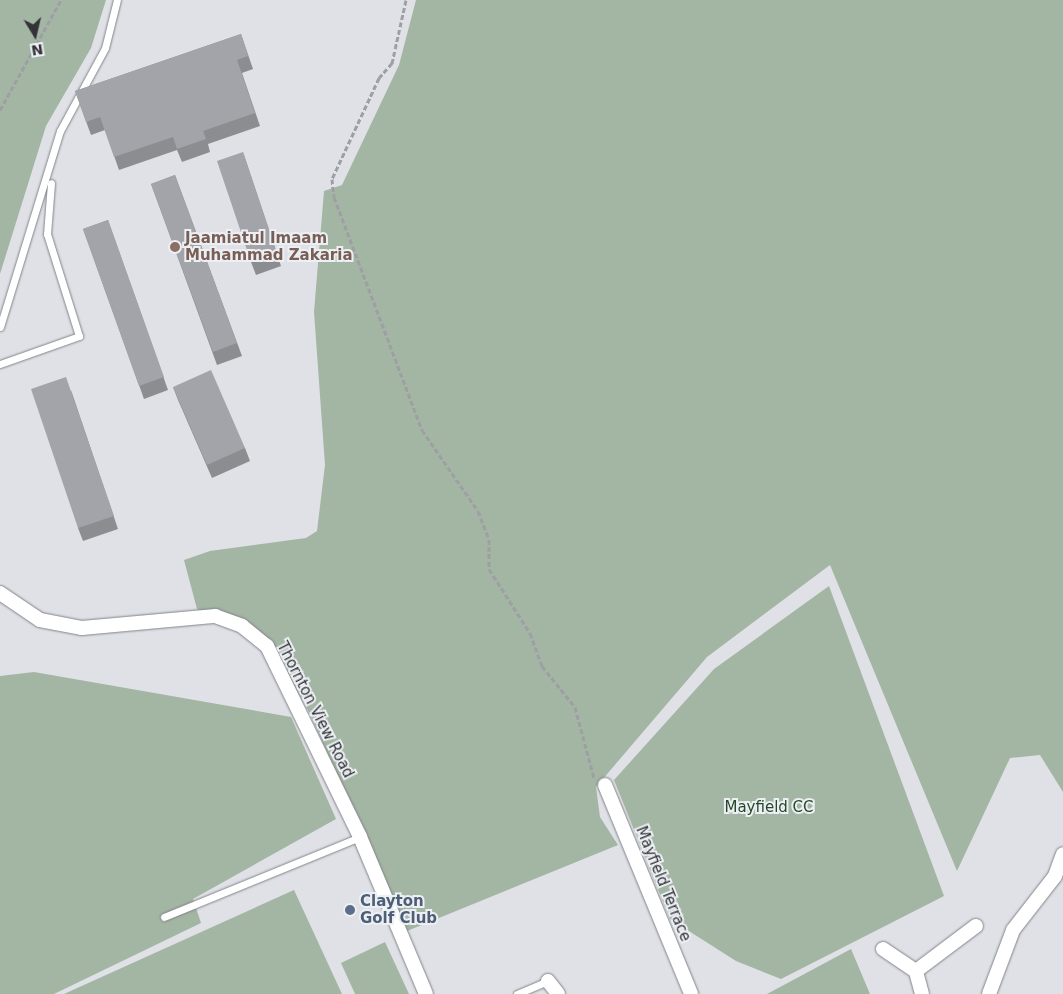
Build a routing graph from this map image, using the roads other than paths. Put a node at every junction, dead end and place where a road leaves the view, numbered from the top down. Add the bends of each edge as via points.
1 (117, 0) edge
2 (52, 171) junction
3 (0, 328) edge
4 (0, 364) edge
5 (0, 592) edge
6 (605, 785) road end
7 (360, 837) junction
8 (1063, 854) edge
9 (164, 917) dead end
10 (976, 926) dead end
11 (883, 948) dead end
12 (916, 971) junction
13 (548, 981) joint
14 (426, 994) edge
15 (517, 994) edge
16 (558, 994) edge
17 (691, 994) edge
18 (922, 994) edge
19 (989, 994) edge

1 - 2 lane via 105,48 60,131
2 - 3 lane
2 - 4 lane via 46,234 79,336
5 - 7 street, Thornton View Road via 40,620 82,628 215,616 242,626 266,646
6 - 17 street, Mayfield Terrace
7 - 9 lane
7 - 14 street, Thornton View Road
8 - 19 street via 1056,876 1013,930
10 - 12 street
11 - 12 street
12 - 18 street
13 - 15 lane
13 - 16 street

